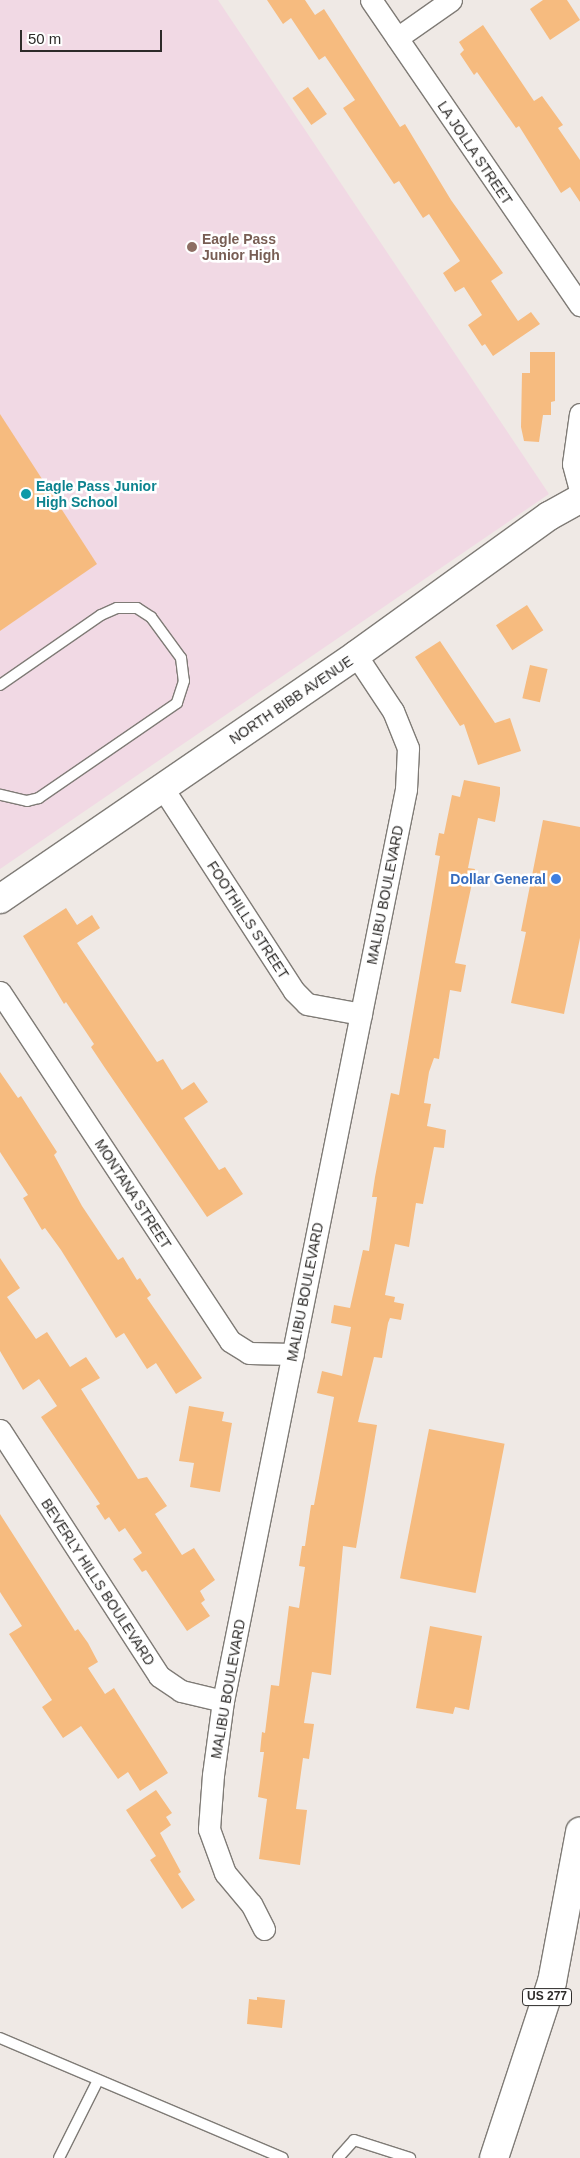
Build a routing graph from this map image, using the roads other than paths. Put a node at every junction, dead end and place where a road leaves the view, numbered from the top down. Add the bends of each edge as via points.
1 (371, 0) edge
2 (451, 0) edge
3 (397, 38) junction
4 (580, 305) edge
5 (580, 414) edge
6 (580, 490) edge
7 (580, 499) edge
8 (356, 655) junction
9 (0, 685) edge
10 (162, 787) junction
11 (0, 795) edge
12 (0, 898) edge
13 (0, 992) edge
14 (361, 1014) junction
15 (293, 1354) junction
16 (0, 1430) edge
17 (223, 1701) junction
18 (580, 1832) edge
19 (264, 1929) dead end
20 (0, 2038) edge
21 (98, 2080) junction
22 (396, 2156) edge
23 (59, 2158) edge
24 (282, 2158) edge
25 (338, 2158) edge
26 (410, 2158) edge
27 (494, 2158) edge

1 - 3 street, LA JOLLA STREET
2 - 3 street
3 - 4 street, LA JOLLA STREET
5 - 6 street via 573,464
7 - 8 main road, NORTH BIBB AVENUE via 549,516
8 - 10 main road, NORTH BIBB AVENUE
8 - 14 street, MALIBU BOULEVARD via 393,712 408,748 406,789
9 - 11 lane via 116,608 138,608 151,617 181,658 184,681 177,704 39,798 28,801
10 - 12 main road, NORTH BIBB AVENUE
10 - 14 street, FOOTHILLS STREET via 294,992 307,1004
13 - 15 street, MONTANA STREET via 230,1341 249,1354
14 - 15 street, MALIBU BOULEVARD
15 - 17 street, MALIBU BOULEVARD
16 - 17 street, BEVERLY HILLS BOULEVARD via 159,1676 181,1691
17 - 19 street, MALIBU BOULEVARD via 209,1829 225,1873 252,1904
18 - 27 main road, US 277 via 552,1982
20 - 21 lane
21 - 23 lane
21 - 24 lane
22 - 25 lane via 354,2140
22 - 26 lane

